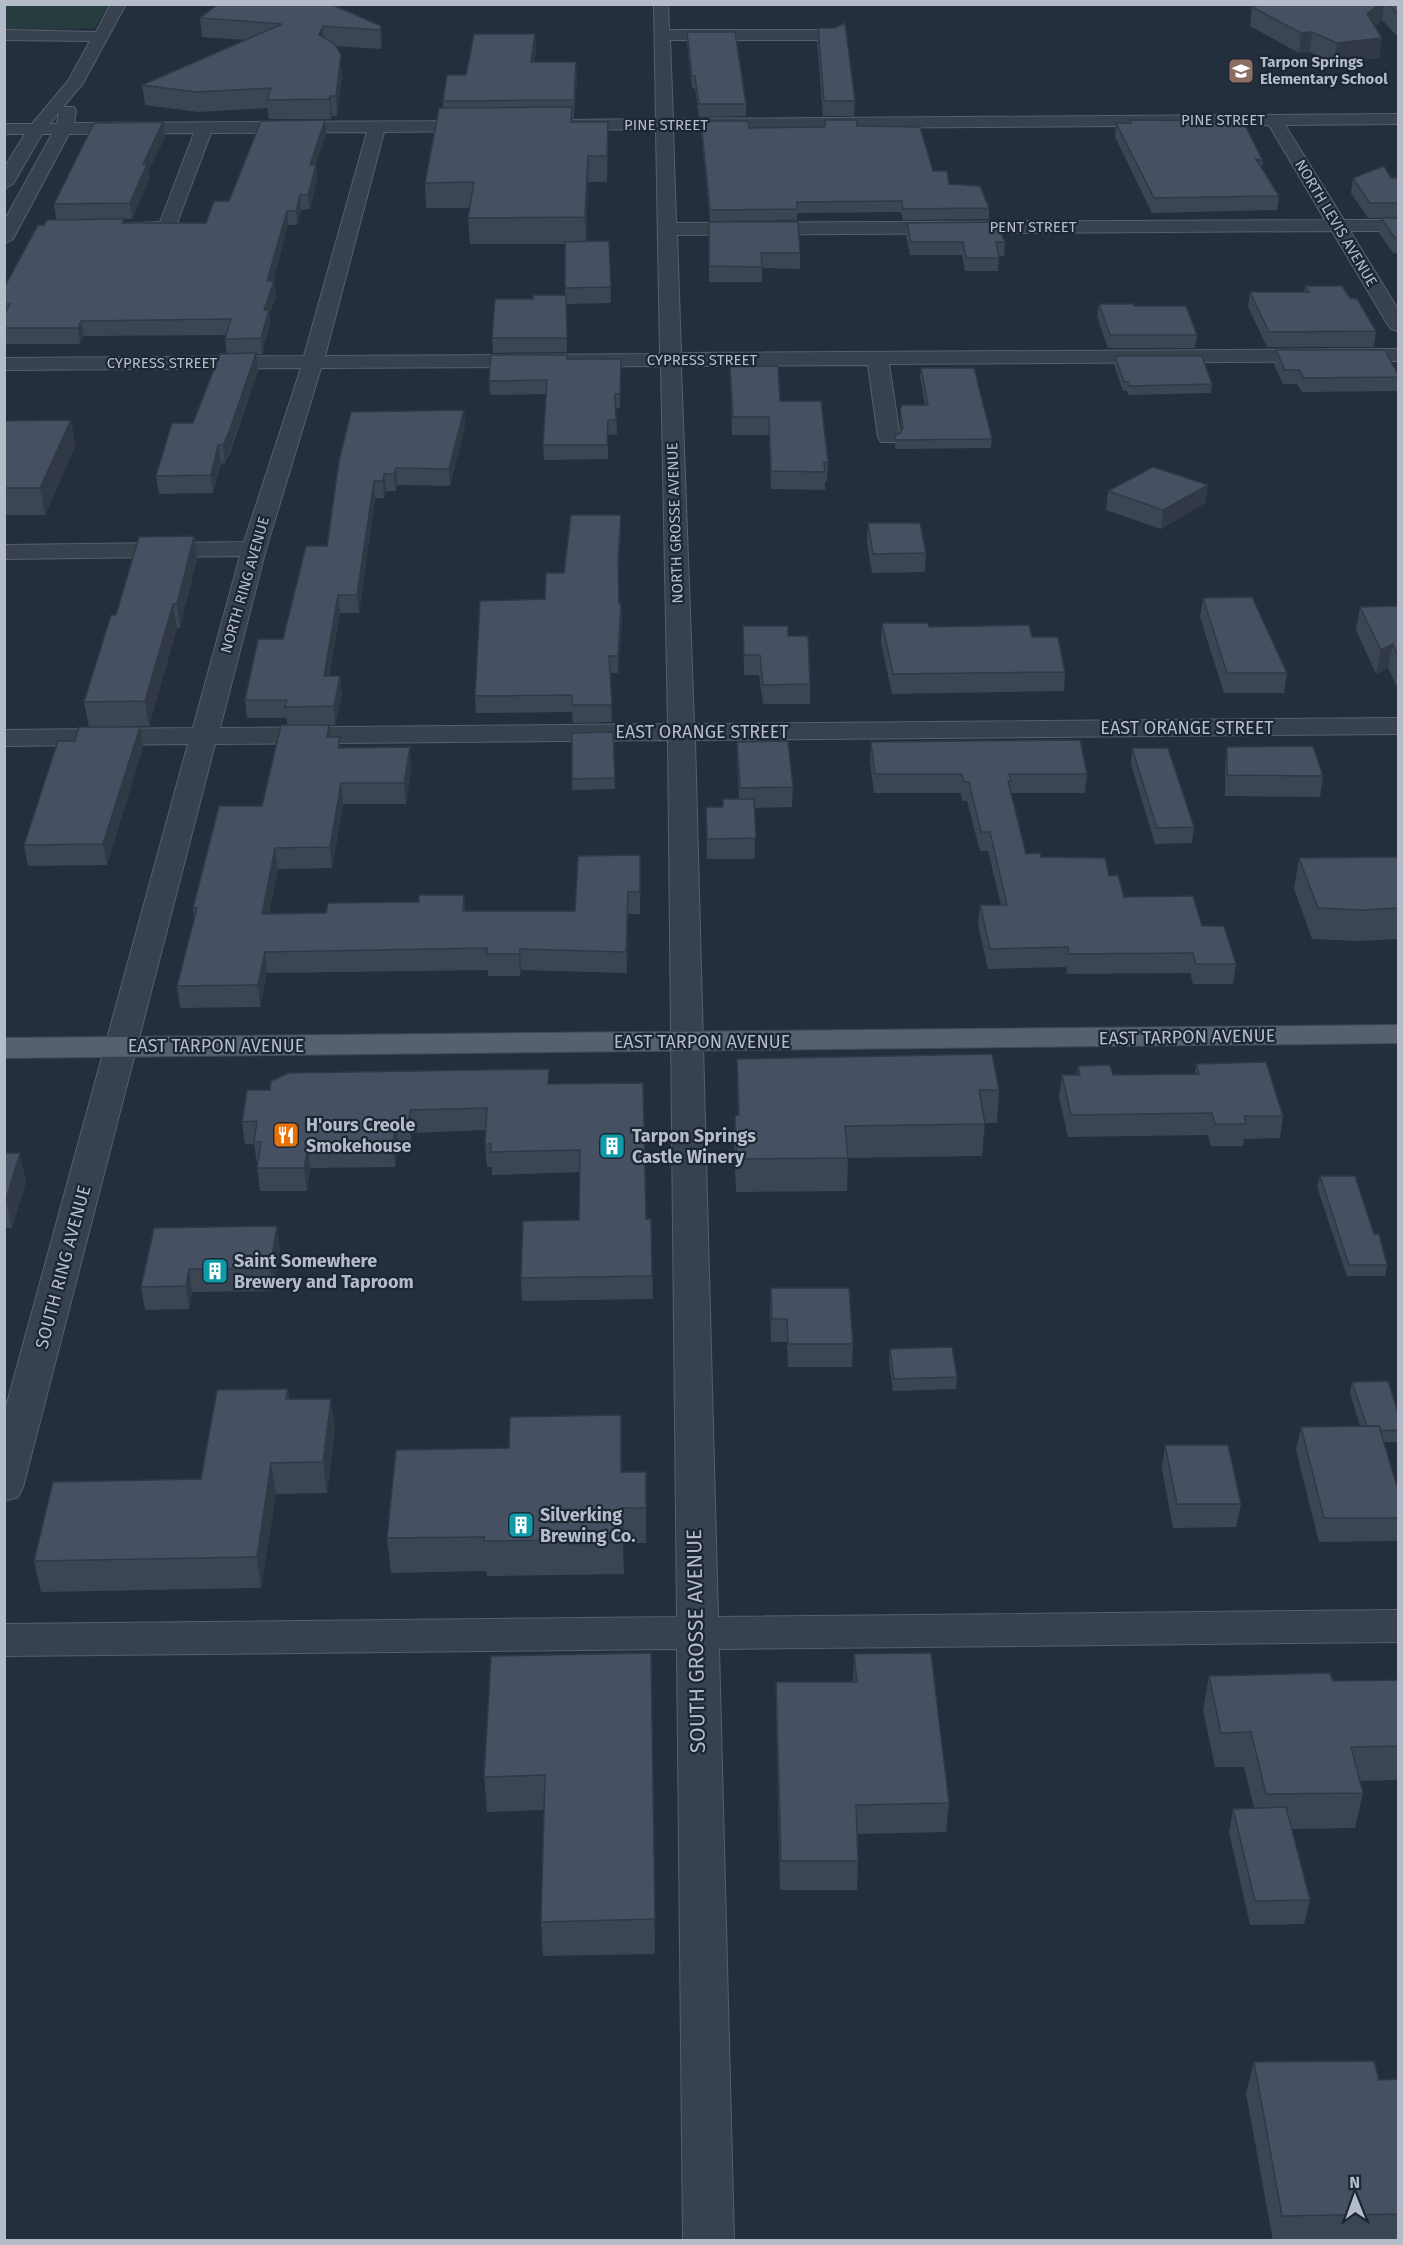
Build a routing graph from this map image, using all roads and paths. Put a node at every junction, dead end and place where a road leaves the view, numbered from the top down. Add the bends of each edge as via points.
1 (119, 4) edge
2 (661, 4) edge
3 (4, 35) edge
4 (661, 35) junction
5 (835, 35) edge
6 (100, 37) junction
7 (75, 83) junction
8 (1398, 119) edge
9 (1274, 120) junction
10 (665, 124) junction
11 (549, 125) edge
12 (492, 126) edge
13 (205, 127) junction
14 (376, 127) junction
15 (37, 128) junction
16 (64, 128) junction
17 (4, 129) edge
18 (4, 184) edge
19 (1338, 225) junction
20 (1398, 225) edge
21 (110, 228) edge
22 (668, 229) junction
23 (4, 239) edge
24 (1398, 326) edge
25 (1398, 355) edge
26 (878, 359) junction
27 (671, 360) junction
28 (313, 362) junction
29 (4, 364) edge
30 (890, 437) dead end
31 (254, 549) junction
32 (4, 552) edge
33 (1398, 726) edge
34 (681, 732) junction
35 (204, 736) junction
36 (4, 738) edge
37 (1398, 1034) edge
38 (686, 1042) junction
39 (121, 1046) junction
40 (4, 1048) edge
41 (4, 1487) edge
42 (1398, 1626) edge
43 (696, 1633) junction
44 (4, 1640) edge
45 (709, 2241) edge

1 - 6 street
2 - 4 street, NORTH GROSSE AVENUE
3 - 6 street
4 - 5 street
4 - 10 street, NORTH GROSSE AVENUE
6 - 7 street
7 - 15 street
7 - 16 street
8 - 9 street, PINE STREET
9 - 10 street, PINE STREET
9 - 19 street, NORTH LEVIS AVENUE
10 - 11 street, PINE STREET
10 - 22 street, NORTH GROSSE AVENUE
12 - 14 street
13 - 14 street
13 - 16 street
13 - 21 street via 167,227
14 - 28 street, NORTH RING AVENUE
15 - 16 street
15 - 17 street
15 - 18 street
16 - 23 street
19 - 20 street, PENT STREET
19 - 22 street, PENT STREET
19 - 24 street, NORTH LEVIS AVENUE
22 - 27 street, NORTH GROSSE AVENUE
25 - 26 street, CYPRESS STREET
26 - 27 street, CYPRESS STREET
26 - 30 street
27 - 28 street, CYPRESS STREET
27 - 34 street, NORTH GROSSE AVENUE
28 - 29 street, CYPRESS STREET
28 - 31 street, NORTH RING AVENUE
31 - 32 street
31 - 35 street, NORTH RING AVENUE
33 - 34 street, EAST ORANGE STREET
34 - 35 street, EAST ORANGE STREET
34 - 38 street, NORTH GROSSE AVENUE
35 - 36 street, EAST ORANGE STREET
35 - 39 street, NORTH RING AVENUE
37 - 38 main road, EAST TARPON AVENUE
38 - 39 main road, EAST TARPON AVENUE
38 - 43 street, SOUTH GROSSE AVENUE
39 - 40 main road, EAST TARPON AVENUE
39 - 41 street, SOUTH RING AVENUE
42 - 43 street
43 - 44 street
43 - 45 street, SOUTH GROSSE AVENUE

